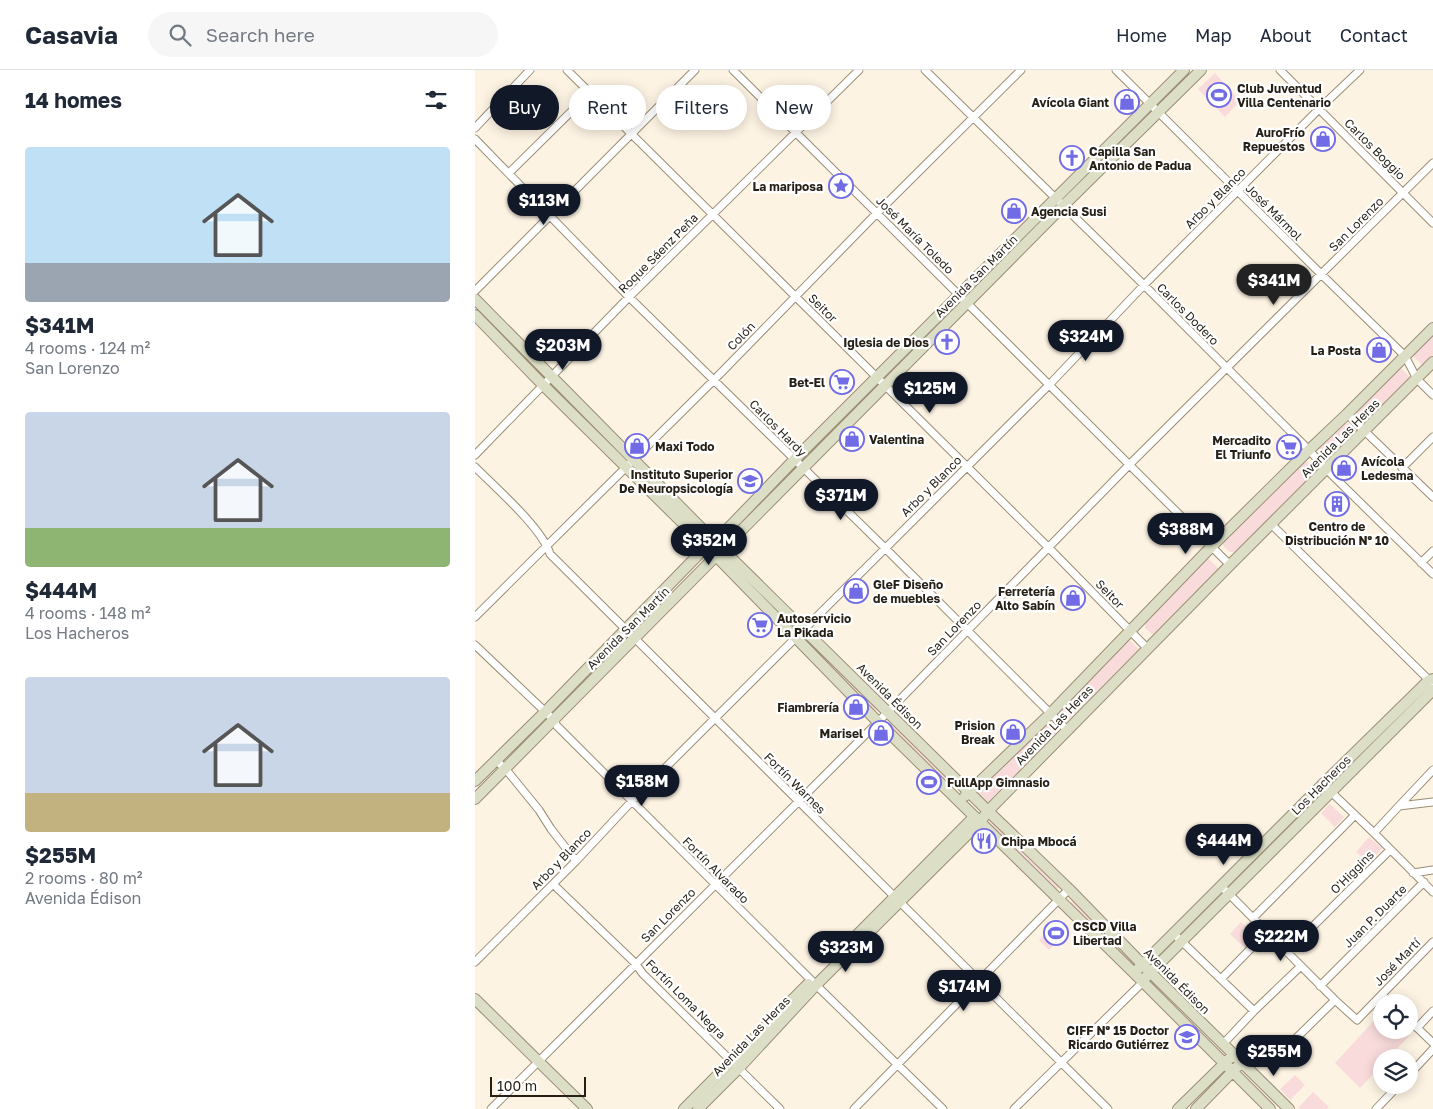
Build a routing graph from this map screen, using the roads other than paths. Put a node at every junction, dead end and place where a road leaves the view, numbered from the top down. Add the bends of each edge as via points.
1 (530, 70) edge
2 (567, 70) edge
3 (695, 70) edge
4 (733, 70) edge
5 (859, 70) edge
6 (925, 70) edge
7 (1021, 70) edge
8 (1116, 70) edge
9 (1184, 70) edge
10 (1201, 70) edge
11 (1280, 70) edge
12 (1360, 70) edge
13 (582, 85) edge
14 (1150, 105) junction
15 (1319, 109) junction
16 (1158, 113) junction
17 (569, 114) edge
18 (973, 117) junction
19 (475, 128) edge
20 (628, 130) edge
21 (631, 133) junction
22 (796, 133) junction
23 (475, 139) edge
24 (1433, 163) edge
25 (509, 173) junction
26 (1237, 191) junction
27 (1403, 192) junction
28 (1059, 202) junction
29 (877, 213) junction
30 (713, 214) junction
31 (550, 216) junction
32 (1433, 223) edge
33 (1321, 274) junction
34 (1144, 285) junction
35 (475, 291) edge
36 (959, 295) junction
37 (795, 296) junction
38 (629, 297) junction
39 (475, 299) edge
40 (967, 303) junction
41 (475, 315) edge
42 (1433, 328) edge
43 (1405, 356) junction
44 (1433, 362) edge
45 (1227, 369) junction
46 (551, 377) junction
47 (1417, 379) junction
48 (713, 380) junction
49 (881, 381) junction
50 (543, 385) junction
51 (1049, 385) junction
52 (1433, 394) edge
53 (1347, 414) junction
54 (1364, 432) junction
55 (1433, 437) edge
56 (1309, 450) junction
57 (475, 455) edge
58 (794, 460) junction
59 (629, 463) junction
60 (1130, 464) junction
61 (967, 466) junction
62 (475, 467) edge
63 (1402, 468) junction
64 (804, 469) junction
65 (1325, 469) junction
66 (1433, 498) edge
67 (1271, 524) junction
68 (547, 544) junction
69 (711, 544) junction
70 (1212, 546) junction
71 (885, 548) junction
72 (1049, 548) junction
73 (1433, 551) edge
74 (720, 552) junction
75 (1421, 563) junction
76 (1230, 565) junction
77 (1433, 574) edge
78 (475, 617) edge
79 (626, 630) junction
80 (805, 630) junction
81 (967, 630) junction
82 (1130, 631) junction
83 (796, 638) junction
84 (635, 639) junction
85 (475, 645) edge
86 (1147, 648) junction
87 (1432, 681) edge
88 (1433, 690) edge
89 (888, 711) junction
90 (545, 712) junction
91 (1050, 714) junction
92 (554, 720) junction
93 (715, 720) junction
94 (878, 722) junction
95 (1067, 730) junction
96 (497, 760) junction
97 (505, 769) junction
98 (1433, 770) edge
99 (477, 776) edge
100 (1323, 784) junction
101 (969, 792) junction
102 (1331, 792) junction
103 (475, 799) edge
104 (632, 801) junction
105 (797, 801) junction
106 (960, 802) junction
107 (1433, 802) edge
108 (1399, 806) junction
109 (988, 811) junction
110 (1355, 815) junction
111 (977, 819) junction
112 (1374, 833) junction
113 (1390, 850) junction
114 (576, 861) junction
115 (1433, 870) edge
116 (1413, 873) junction
117 (1424, 882) junction
118 (553, 884) junction
119 (715, 884) junction
120 (1221, 886) junction
121 (1069, 889) junction
122 (1433, 892) edge
123 (1230, 894) junction
124 (897, 900) junction
125 (1060, 900) junction
126 (1253, 918) junction
127 (1267, 932) junction
128 (1175, 934) junction
129 (1183, 942) junction
130 (1433, 942) edge
131 (1287, 952) junction
132 (475, 962) edge
133 (635, 963) junction
134 (1143, 965) junction
135 (1301, 966) junction
136 (1134, 973) junction
137 (1151, 973) junction
138 (1221, 979) junction
139 (980, 981) junction
140 (1143, 982) junction
141 (814, 983) junction
142 (1320, 986) junction
143 (1383, 994) edge
144 (475, 999) edge
145 (1335, 1000) junction
146 (1373, 1004) edge
147 (1254, 1011) junction
148 (1433, 1011) edge
149 (1418, 1027) edge
150 (1418, 1029) edge
151 (1270, 1042) dead end
152 (1433, 1043) edge
153 (1223, 1044) junction
154 (1433, 1049) edge
155 (1237, 1058) junction
156 (539, 1062) junction
157 (1062, 1062) junction
158 (897, 1064) junction
159 (735, 1065) junction
160 (1418, 1065) edge
161 (1229, 1067) junction
162 (1390, 1094) edge
163 (491, 1109) edge
164 (587, 1109) edge
165 (684, 1109) edge
166 (698, 1109) edge
167 (780, 1109) edge
168 (854, 1109) edge
169 (943, 1109) edge
170 (1015, 1109) edge
171 (1108, 1109) edge
172 (1178, 1109) edge
173 (1195, 1109) edge
174 (1270, 1109) edge
175 (1289, 1109) edge
176 (1376, 1109) edge

1 - 19 street
2 - 13 street, Seitor
3 - 21 street
4 - 22 street, José María Toledo
5 - 22 street, Roque Sáenz Peña
6 - 18 street, Carlos Dodero
7 - 18 street, Colón
8 - 14 street, José Mármol
9 - 14 main road, Avenida San Martín
10 - 16 main road, Avenida San Martín
11 - 15 street, Carlos Boggio
12 - 15 street, Arbo y Blanco
14 - 16 street, José Mármol
14 - 28 main road, Avenida San Martín
15 - 26 street, Arbo y Blanco
15 - 27 street, Carlos Boggio
16 - 26 street, José Mármol
16 - 28 main road, Avenida San Martín
17 - 25 street
18 - 28 street, Carlos Dodero
18 - 29 street, Colón
20 - 21 street, Seitor
21 - 30 street, Seitor
21 - 31 street
22 - 29 street, José María Toledo
22 - 30 street, Roque Sáenz Peña
23 - 25 street, Carlos Hardy
24 - 27 street, San Lorenzo
25 - 31 street, Carlos Hardy
26 - 33 street, José Mármol
26 - 34 street, Arbo y Blanco
27 - 32 street, Carlos Boggio
27 - 33 street, San Lorenzo
28 - 34 street, Carlos Dodero
28 - 36 main road, Avenida San Martín
28 - 40 main road, Avenida San Martín
29 - 36 street, José María Toledo
29 - 37 street, Colón
30 - 37 street, Seitor
30 - 38 street, Roque Sáenz Peña
31 - 35 street
31 - 38 street, Carlos Hardy
33 - 43 street, José Mármol
33 - 45 street, San Lorenzo
34 - 45 street, Carlos Dodero
34 - 51 street, Arbo y Blanco
36 - 40 street, José María Toledo
36 - 49 main road, Avenida San Martín
37 - 48 street, Colón
37 - 49 street, Seitor
38 - 46 street, Roque Sáenz Peña
38 - 48 street, Carlos Hardy
39 - 46 main road, Avenida Édison
40 - 49 main road, Avenida San Martín
40 - 51 street, José María Toledo
41 - 50 main road, Avenida Édison
42 - 43 main road, Avenida Las Heras
43 - 47 street, José Mármol
43 - 53 main road, Avenida Las Heras
44 - 47 main road, Avenida Las Heras
45 - 56 street, Carlos Dodero
45 - 60 street, San Lorenzo
46 - 50 street, Roque Sáenz Peña
46 - 59 main road, Avenida Édison
47 - 52 street, José Mármol
47 - 54 main road, Avenida Las Heras
48 - 58 street, Carlos Hardy
48 - 59 street, Colón
49 - 58 main road, Avenida San Martín
49 - 61 street, Seitor
49 - 64 main road, Avenida San Martín
50 - 57 street, Roque Sáenz Peña
50 - 59 main road, Avenida Édison
51 - 60 street, José María Toledo
51 - 61 street, Arbo y Blanco
53 - 54 street
53 - 56 main road, Avenida Las Heras
54 - 63 street
54 - 65 main road, Avenida Las Heras
55 - 63 street
56 - 65 street, Carlos Dodero
56 - 70 main road, Avenida Las Heras
58 - 64 street, Carlos Hardy
58 - 69 main road, Avenida San Martín
59 - 68 street, Colón
59 - 69 main road, Avenida Édison
60 - 70 street, José María Toledo
60 - 72 street, San Lorenzo
61 - 71 street, Arbo y Blanco
61 - 72 street, Seitor
62 - 68 street, Fortín Warnes
63 - 66 street
64 - 71 street, Carlos Hardy
64 - 74 main road, Avenida San Martín
65 - 67 main road, Avenida Las Heras
65 - 75 street, Carlos Dodero
67 - 76 main road, Avenida Las Heras
67 - 87 street
68 - 78 street, Colón
68 - 79 street, Fortín Warnes via 550,554
69 - 74 main road, Avenida Édison
69 - 79 main road, Avenida San Martín
70 - 76 street, José María Toledo
70 - 82 main road, Avenida Las Heras
71 - 80 street, Arbo y Blanco
71 - 81 street, Carlos Hardy
72 - 81 street, San Lorenzo
72 - 82 street, Seitor
73 - 75 street
74 - 80 main road, Avenida Édison
74 - 83 main road, Avenida Édison
74 - 84 main road, Avenida San Martín
75 - 77 street, Carlos Dodero
76 - 86 main road, Avenida Las Heras
79 - 84 street, Fortín Warnes
79 - 90 main road, Avenida San Martín
80 - 83 street, Arbo y Blanco
80 - 89 main road, Avenida Édison
81 - 89 street, San Lorenzo
81 - 91 street, Carlos Hardy
82 - 86 street, Seitor
82 - 91 main road, Avenida Las Heras
83 - 93 street, Arbo y Blanco
83 - 94 main road, Avenida Édison
84 - 92 main road, Avenida San Martín
84 - 93 street, Fortín Warnes
85 - 90 street, Fortín Alvarado
86 - 95 main road, Avenida Las Heras
87 - 100 main road, Los Hacheros
88 - 102 main road, Los Hacheros
89 - 94 street, San Lorenzo
89 - 101 main road, Avenida Édison
90 - 92 street, Fortín Alvarado
90 - 96 main road, Avenida San Martín
91 - 95 street, Carlos Hardy
91 - 101 main road, Avenida Las Heras
92 - 97 main road, Avenida San Martín
92 - 104 street, Fortín Alvarado
93 - 104 street, Arbo y Blanco
93 - 105 street, Fortín Warnes
94 - 105 street, San Lorenzo
94 - 106 main road, Avenida Édison
95 - 109 main road, Avenida Las Heras
96 - 97 street
96 - 99 main road, Avenida San Martín
97 - 103 main road, Avenida San Martín
97 - 114 street
98 - 108 street
100 - 102 street
100 - 120 main road, Los Hacheros
101 - 106 main road, Avenida Las Heras
101 - 109 main road, Avenida Édison
102 - 110 street
102 - 123 main road, Los Hacheros
104 - 114 street, Arbo y Blanco
104 - 119 street, Fortín Alvarado
105 - 119 street, San Lorenzo
105 - 124 street, Fortín Warnes
106 - 111 main road, Avenida Édison
107 - 108 street
108 - 112 street
109 - 111 main road, Avenida Las Heras
109 - 121 main road, Avenida Édison
110 - 112 street
110 - 126 street
111 - 124 main road, Avenida Las Heras
111 - 125 main road, Avenida Édison
112 - 113 street
113 - 116 street
113 - 131 street, O'Higgins
114 - 118 street, Arbo y Blanco
115 - 116 street
116 - 117 street
117 - 122 street
117 - 142 street, Juan P. Duarte
118 - 132 street, Arbo y Blanco
118 - 133 street, Fortín Loma Negra
119 - 133 street, San Lorenzo
119 - 141 street, Fortín Alvarado
120 - 123 street
120 - 128 main road, Los Hacheros
121 - 125 street
121 - 134 main road, Avenida Édison
123 - 126 street
123 - 129 main road, Los Hacheros
124 - 139 street, Fortín Warnes
124 - 141 main road, Avenida Las Heras
125 - 136 main road, Avenida Édison
125 - 139 street
126 - 127 street
127 - 131 street
127 - 138 street
128 - 129 street
128 - 134 main road, Los Hacheros
129 - 137 main road, Los Hacheros
129 - 138 street
130 - 143 street, José Martí
131 - 135 street
133 - 156 street, San Lorenzo
133 - 159 street, Fortín Loma Negra
134 - 136 main road, Los Hacheros
134 - 137 main road, Avenida Édison
135 - 142 street
135 - 147 street
136 - 140 main road, Avenida Édison
137 - 140 main road, Los Hacheros
137 - 153 main road, Avenida Édison
138 - 147 street
139 - 157 street, Fortín Warnes
139 - 158 street
140 - 157 street, Los Hacheros
140 - 161 main road, Avenida Édison
141 - 158 street, Fortín Alvarado
141 - 159 main road, Avenida Las Heras
142 - 145 street
144 - 156 main road
145 - 146 street, José Martí via 1357,1020
145 - 151 street via 1281,1053
147 - 153 street
148 - 149 street
150 - 152 street
153 - 155 main road, Avenida Édison
154 - 160 street
155 - 161 main road
155 - 175 main road, Avenida Édison
156 - 163 street, San Lorenzo
156 - 164 main road
157 - 170 street, Los Hacheros
157 - 171 street, Fortín Warnes
158 - 168 street
158 - 169 street, Fortín Alvarado
159 - 165 main road, Avenida Las Heras
159 - 166 main road, Avenida Las Heras
159 - 167 street, Fortín Loma Negra
161 - 172 main road
161 - 173 main road
161 - 174 main road, Avenida Édison
162 - 176 street

